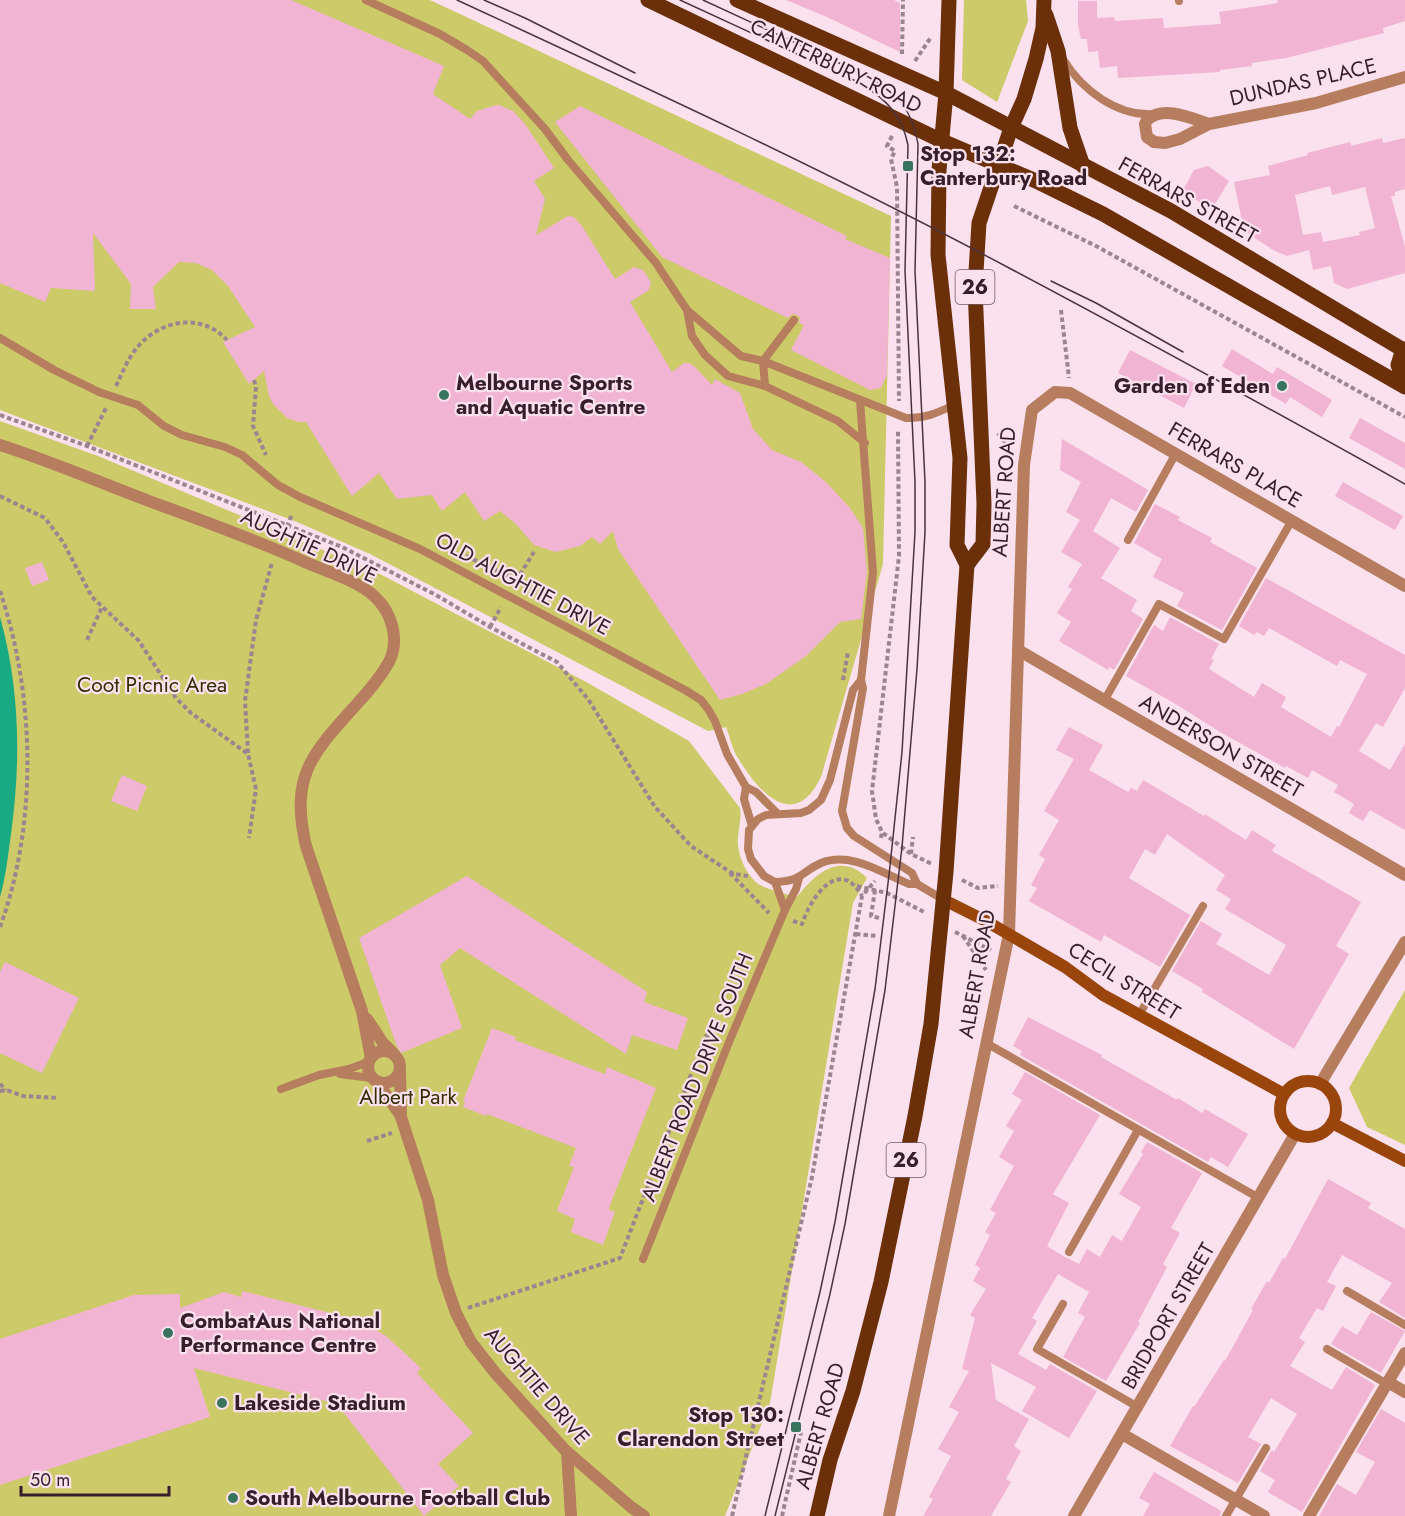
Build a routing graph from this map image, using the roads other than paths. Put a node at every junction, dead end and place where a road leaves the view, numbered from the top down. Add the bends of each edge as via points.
1 (366, 0) edge
2 (648, 0) edge
3 (737, 0) edge
4 (949, 0) edge
5 (1044, 5) edge
6 (1058, 51) junction
7 (1405, 77) edge
8 (946, 93) junction
9 (1158, 114) junction
10 (1209, 124) junction
11 (1011, 128) junction
12 (942, 141) junction
13 (998, 165) junction
14 (1083, 166) junction
15 (687, 310) junction
16 (794, 320) dead end
17 (0, 338) edge
18 (1404, 350) edge
19 (763, 361) junction
20 (1405, 385) edge
21 (765, 386) junction
22 (1044, 399) joint
23 (861, 401) junction
24 (954, 405) junction
25 (865, 443) junction
26 (0, 445) edge
27 (1176, 453) junction
28 (1292, 520) junction
29 (1128, 540) dead end
30 (967, 565) junction
31 (1405, 586) edge
32 (1018, 650) junction
33 (861, 680) junction
34 (1104, 701) junction
35 (746, 787) junction
36 (777, 813) junction
37 (752, 826) junction
38 (1405, 875) edge
39 (799, 878) junction
40 (775, 882) junction
41 (917, 884) junction
42 (944, 900) junction
43 (1203, 906) dead end
44 (785, 910) junction
45 (1009, 934) junction
46 (1405, 942) edge
47 (362, 1011) junction
48 (1139, 1016) junction
49 (986, 1043) junction
50 (394, 1053) junction
51 (370, 1060) junction
52 (400, 1072) junction
53 (331, 1073) junction
54 (375, 1080) junction
55 (1320, 1084) junction
56 (281, 1089) dead end
57 (1284, 1094) junction
58 (401, 1117) junction
59 (1332, 1123) junction
60 (1138, 1130) junction
61 (1295, 1134) junction
62 (1405, 1161) edge
63 (1259, 1198) junction
64 (1069, 1252) dead end
65 (643, 1259) dead end
66 (1347, 1291) dead end
67 (1063, 1304) dead end
68 (1405, 1325) edge
69 (1327, 1349) dead end
70 (1405, 1353) edge
71 (1387, 1383) junction
72 (1405, 1392) edge
73 (1138, 1407) junction
74 (1122, 1434) junction
75 (1266, 1448) dead end
76 (567, 1452) junction
77 (1236, 1499) junction
78 (571, 1516) edge
79 (644, 1516) edge
80 (817, 1516) edge
81 (889, 1516) edge
82 (1074, 1516) edge
83 (1226, 1516) edge
84 (1264, 1516) edge
85 (1309, 1516) edge

1 - 15 lane via 440,34 483,62 545,129 656,263
2 - 12 main road, CANTERBURY ROAD
3 - 8 main road, CANTERBURY ROAD
4 - 8 main road, 26
5 - 6 main road
5 - 11 main road, 26 via 1036,59
6 - 9 lane, DUNDAS PLACE via 1080,82 1100,98 1134,113
6 - 14 main road via 1070,128
7 - 10 street, DUNDAS PLACE via 1316,103
8 - 11 main road, FERRARS STREET
8 - 12 main road, ALBERT ROAD / 26
9 - 10 street, DUNDAS PLACE via 1182,115
9 - 10 street, DUNDAS PLACE via 1145,124 1147,137 1157,143 1180,139
11 - 13 main road, ALBERT ROAD / 26
11 - 14 main road, FERRARS STREET
12 - 13 main road
12 - 24 main road, ALBERT ROAD / 26 via 938,255
13 - 20 main road via 1104,214
13 - 30 main road, ALBERT ROAD / 26 via 979,223 977,242 983,544
14 - 18 main road, FERRARS STREET via 1171,211
15 - 19 lane via 741,356
15 - 21 lane via 692,336 705,355 728,376
16 - 19 lane
17 - 35 lane, OLD AUGHTIE DRIVE via 111,398 138,405 182,435 242,455 278,485 300,497 420,549 685,690 701,700 715,721 726,754
18 - 20 main road via 1398,363
19 - 21 lane
19 - 23 lane
21 - 25 lane via 838,421
22 - 27 street, FERRARS PLACE via 1055,392 1070,393
22 - 32 street, ALBERT ROAD via 1032,410 1024,465
23 - 24 lane via 917,419
23 - 25 lane
24 - 30 main road, ALBERT ROAD / 26 via 960,458 957,545
25 - 33 lane via 873,572
26 - 47 street, AUGHTIE DRIVE via 278,549 365,589 380,602 394,636 394,650 373,685 318,750 304,774 300,804 306,846
27 - 28 street, FERRARS PLACE
27 - 29 lane
28 - 31 street, FERRARS PLACE
28 - 34 lane via 1224,639 1159,604
30 - 42 main road, ALBERT ROAD / 26
32 - 34 street, ANDERSON STREET
32 - 45 street, ALBERT ROAD
33 - 36 lane via 853,690 824,795 804,812
33 - 41 lane via 843,799 844,820 854,836 912,873
34 - 38 street, ANDERSON STREET
35 - 36 lane, OLD AUGHTIE DRIVE
35 - 37 lane, OLD AUGHTIE DRIVE via 744,799
36 - 37 lane via 766,815
37 - 40 lane via 747,839 751,859 764,876
39 - 40 lane
39 - 41 lane via 822,863 841,860 861,863
39 - 44 lane, ALBERT ROAD DRIVE SOUTH
40 - 44 lane
41 - 42 lane
42 - 45 street, CECIL STREET
42 - 80 main road, ALBERT ROAD / 26 via 931,1024 881,1282
43 - 48 lane
44 - 65 lane, ALBERT ROAD DRIVE SOUTH
45 - 48 street, CECIL STREET
45 - 49 street, ALBERT ROAD
46 - 55 street
47 - 50 street, AUGHTIE DRIVE via 382,1043
47 - 51 street, AUGHTIE DRIVE
48 - 57 street, CECIL STREET
49 - 60 lane
49 - 81 street, ALBERT ROAD
50 - 51 street via 380,1051
50 - 52 street
51 - 53 lane
51 - 54 street via 368,1070
52 - 54 street via 391,1082
52 - 58 street, AUGHTIE DRIVE
53 - 54 lane
53 - 56 lane
54 - 58 street, AUGHTIE DRIVE
55 - 57 street via 1298,1083
55 - 59 street via 1336,1105
57 - 61 street via 1280,1116
58 - 76 street, AUGHTIE DRIVE via 428,1200 443,1275 456,1313 479,1354
59 - 61 street via 1314,1136
59 - 62 street
60 - 63 lane
60 - 64 lane
61 - 63 street, BRIDPORT STREET
63 - 73 street, BRIDPORT STREET
66 - 68 lane
67 - 73 lane via 1037,1348
69 - 71 lane
70 - 71 street
71 - 72 street
71 - 85 street
73 - 74 street, BRIDPORT STREET
74 - 77 street
74 - 82 street, BRIDPORT STREET
75 - 77 lane
76 - 78 street
76 - 79 street, AUGHTIE DRIVE
77 - 83 lane
77 - 84 street

